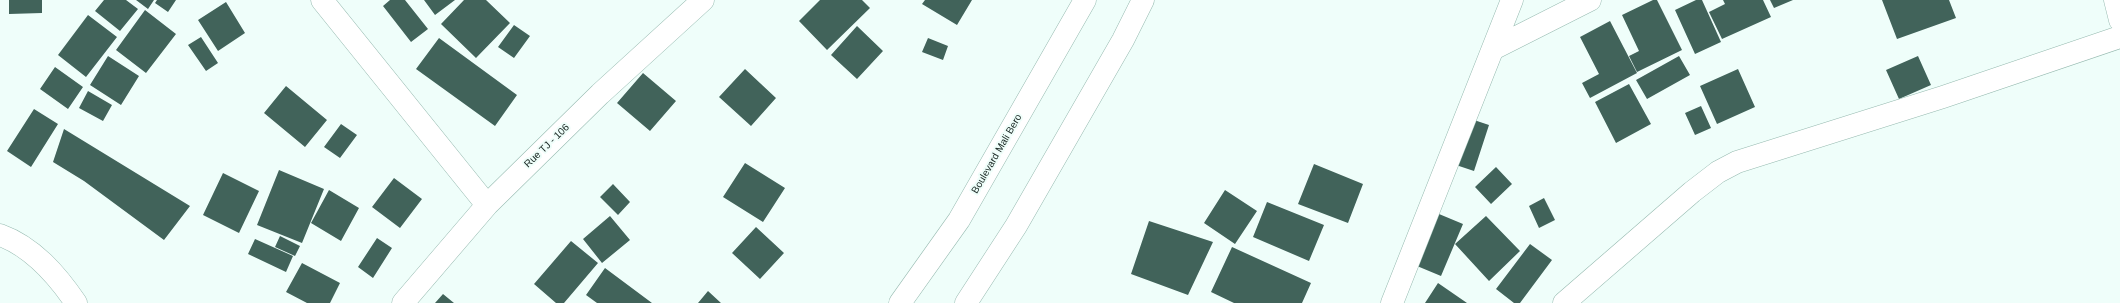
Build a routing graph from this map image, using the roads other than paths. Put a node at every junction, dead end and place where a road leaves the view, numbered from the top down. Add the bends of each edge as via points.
1 (322, 0) edge
2 (703, 0) edge
3 (1143, 0) edge
4 (1512, 0) edge
5 (1590, 0) edge
6 (2115, 0) edge
7 (1081, 2) edge
8 (2120, 20) edge
9 (2120, 37) edge
10 (1493, 49) junction
11 (487, 205) junction
12 (0, 235) edge
13 (76, 303) edge
14 (403, 303) edge
15 (900, 303) edge
16 (966, 303) edge
17 (1392, 303) edge
18 (1564, 303) edge

1 - 11 street
2 - 11 street, Rue TJ - 106 via 600,94
3 - 16 street via 1123,40 1016,226
4 - 10 street
5 - 10 street
6 - 8 street
7 - 15 street, Boulevard Mali Bero via 959,220
9 - 18 street via 1943,97 1737,162 1718,172 1692,192
10 - 17 street
11 - 14 street, Rue TJ - 106
12 - 13 street via 33,254 62,282

